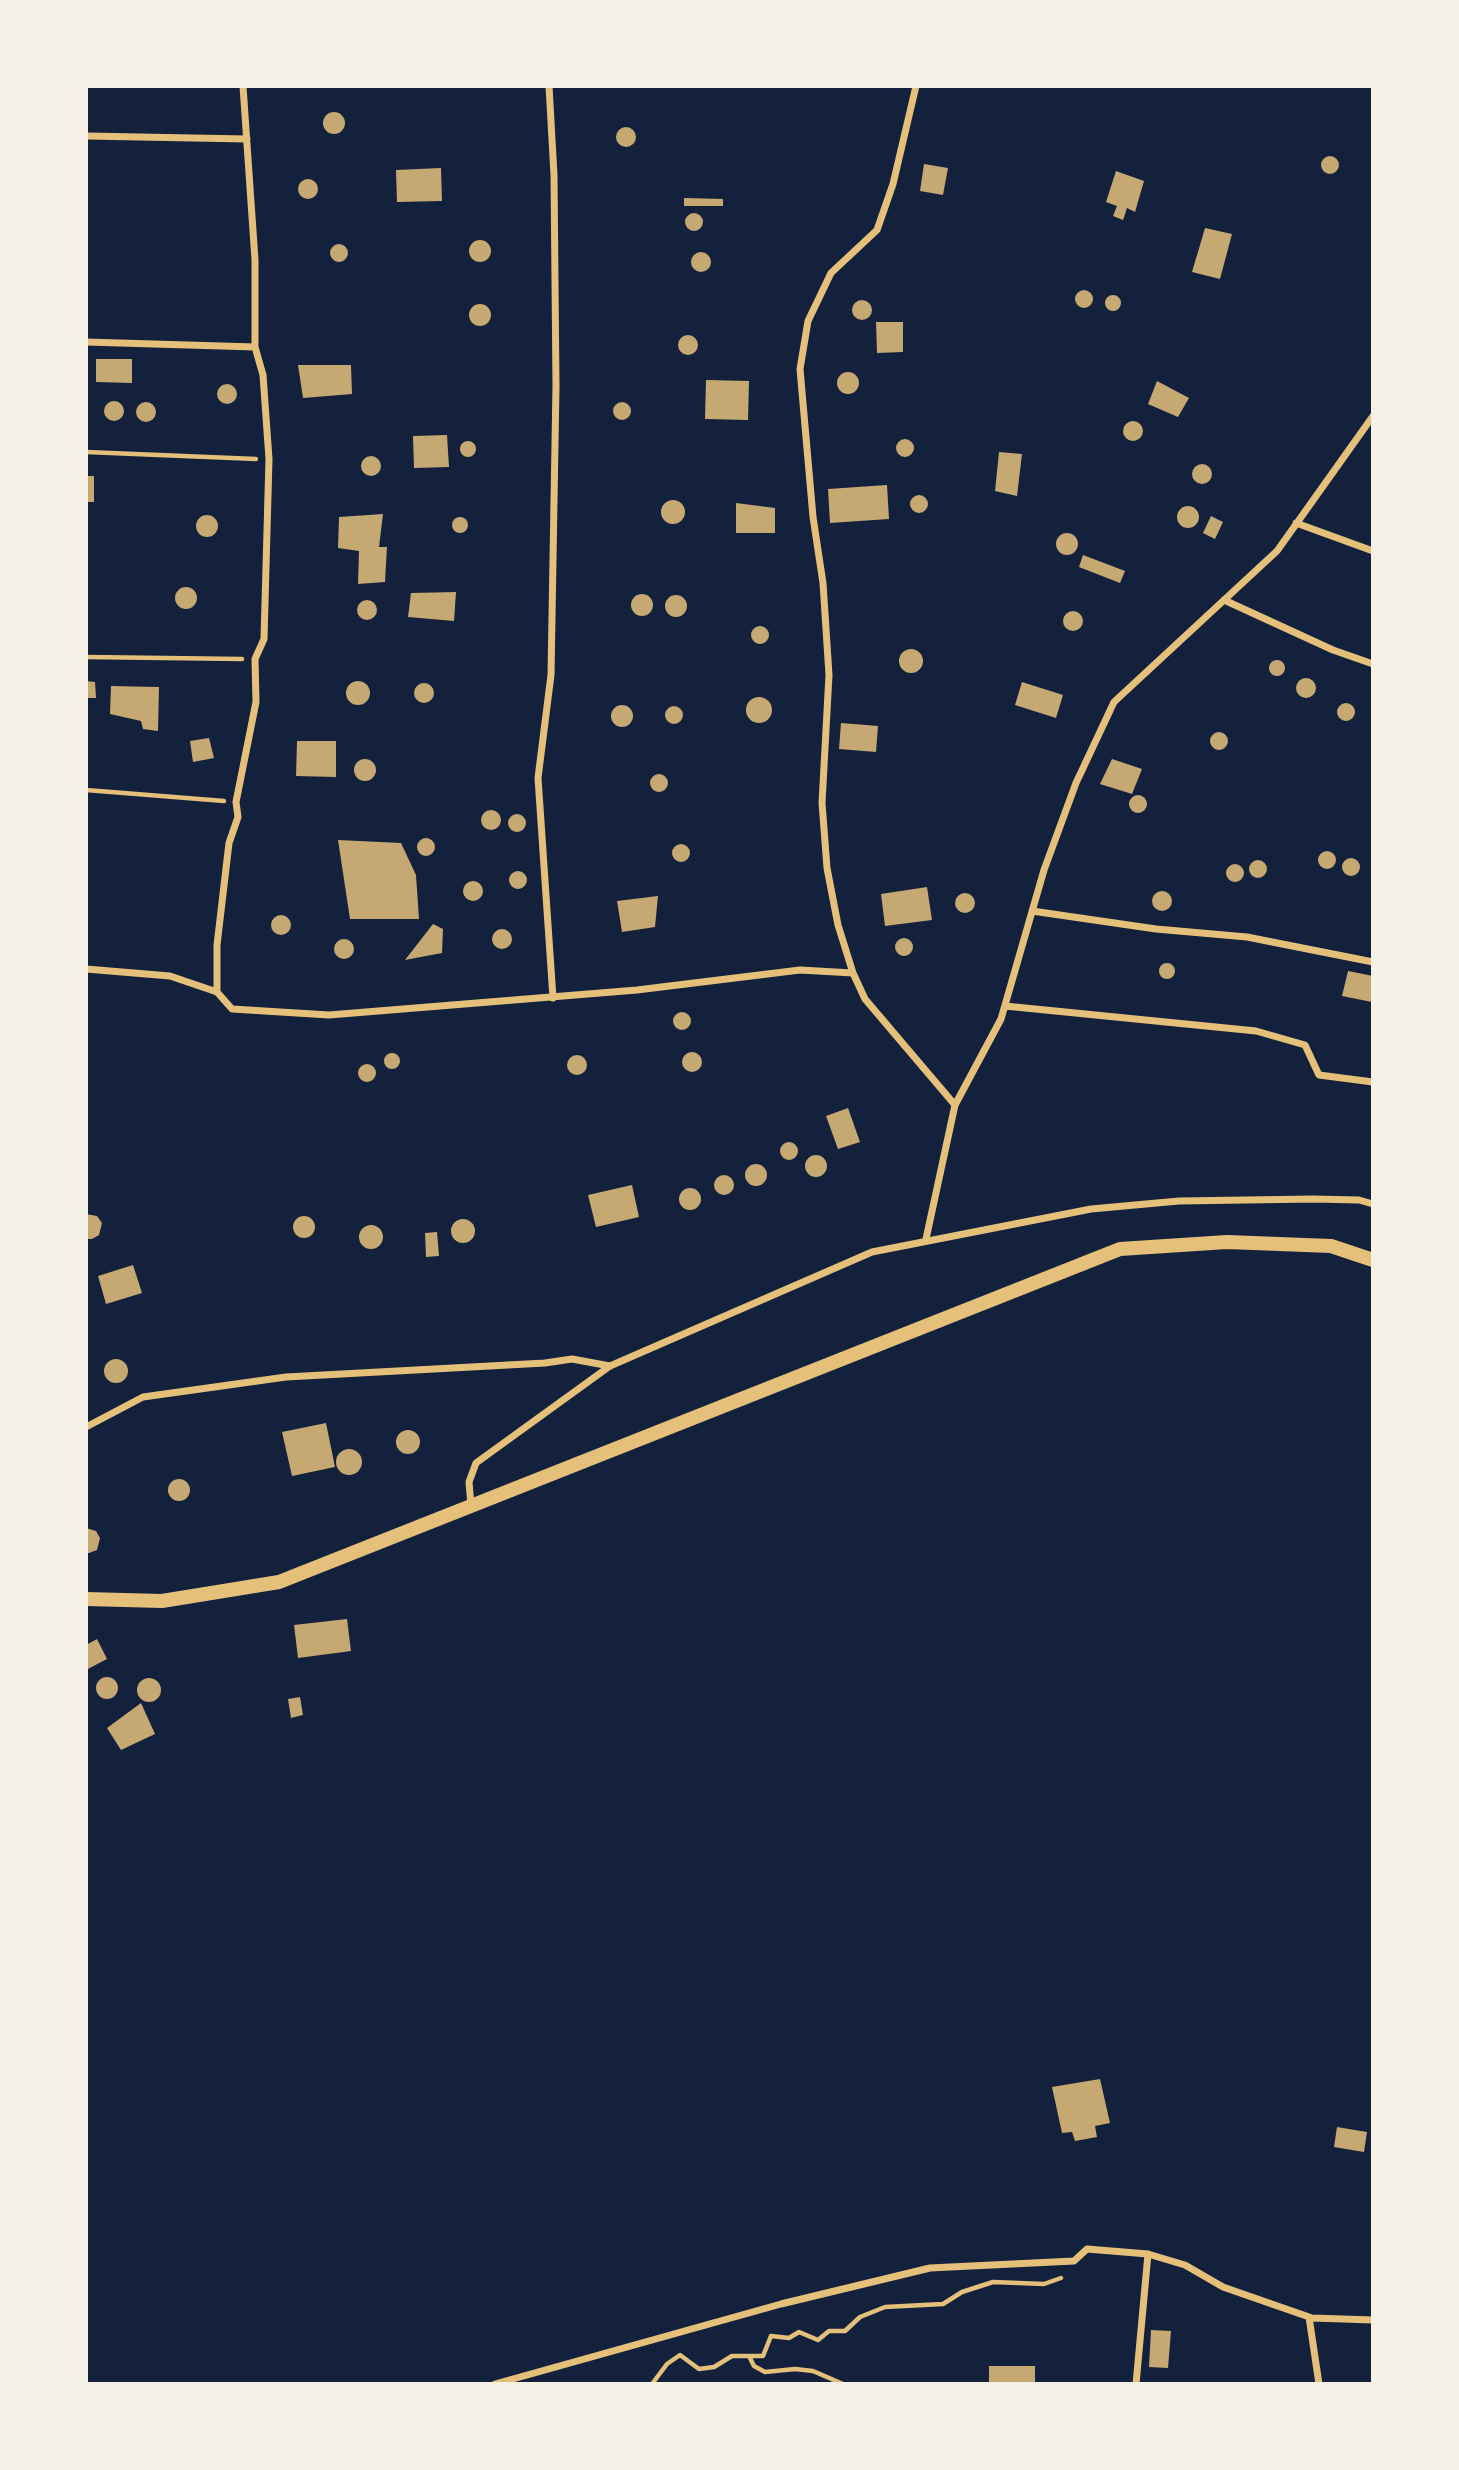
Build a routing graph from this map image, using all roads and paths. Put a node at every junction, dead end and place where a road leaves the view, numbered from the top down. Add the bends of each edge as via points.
1 (243, 86) edge
2 (548, 86) edge
3 (916, 86) edge
4 (86, 136) edge
5 (247, 139) junction
6 (86, 342) edge
7 (255, 347) junction
8 (1373, 416) edge
9 (86, 452) edge
10 (269, 459) junction
11 (1297, 523) junction
12 (1373, 551) edge
13 (1224, 600) junction
14 (86, 657) edge
15 (255, 659) junction
16 (1373, 664) edge
17 (86, 790) edge
18 (236, 802) junction
19 (1032, 911) junction
20 (1373, 961) edge
21 (86, 970) edge
22 (853, 974) junction
23 (217, 992) junction
24 (553, 998) junction
25 (1005, 1006) junction
26 (1373, 1083) edge
27 (955, 1105) junction
28 (1373, 1204) edge
29 (926, 1239) junction
30 (1373, 1260) edge
31 (610, 1366) junction
32 (86, 1427) edge
33 (471, 1506) junction
34 (86, 1599) edge
35 (1087, 2249) junction
36 (1148, 2254) junction
37 (1309, 2317) junction
38 (1373, 2320) edge
39 (750, 2358) junction
40 (495, 2384) edge
41 (652, 2384) edge
42 (843, 2384) edge
43 (1136, 2384) edge
44 (1319, 2384) edge

1 - 5 street
2 - 24 street via 554,175 556,386 551,674 538,778
3 - 22 street via 877,230 831,273 808,321 800,369 829,675 822,803 827,868
4 - 5 street
5 - 7 street
6 - 7 street
7 - 10 street via 263,375
8 - 11 street
9 - 10 path
10 - 15 street via 264,639
11 - 12 street
11 - 13 street via 1277,551
13 - 16 street
13 - 19 street via 1114,702 1076,783
14 - 15 path
15 - 18 street via 256,702
17 - 18 path
18 - 23 street via 238,817 229,843 217,945
19 - 20 street via 1247,937
19 - 25 street
21 - 23 street via 170,976
22 - 24 street via 800,970
22 - 27 street via 865,999
23 - 24 street via 232,1009 329,1016
25 - 26 street via 1255,1031 1305,1045 1319,1075
25 - 27 street
27 - 29 street
28 - 29 street via 1313,1199 1179,1201 1091,1209
29 - 31 street via 872,1252
30 - 33 main road via 1331,1246 1227,1242 1120,1249
31 - 32 street via 572,1359 286,1377 143,1397
31 - 33 street via 476,1463 469,1482
33 - 34 main road via 279,1582 162,1601
35 - 36 street
35 - 39 path via 1062,2278 1044,2284 993,2282 943,2304 885,2307 845,2331 829,2331 818,2340 799,2332 789,2338 771,2336 763,2356
35 - 40 street via 1074,2261 930,2269 781,2304
36 - 37 street
36 - 43 street
37 - 38 street
37 - 44 street
39 - 41 path via 732,2356 714,2367 699,2369 680,2355
39 - 42 path via 765,2372 813,2371

